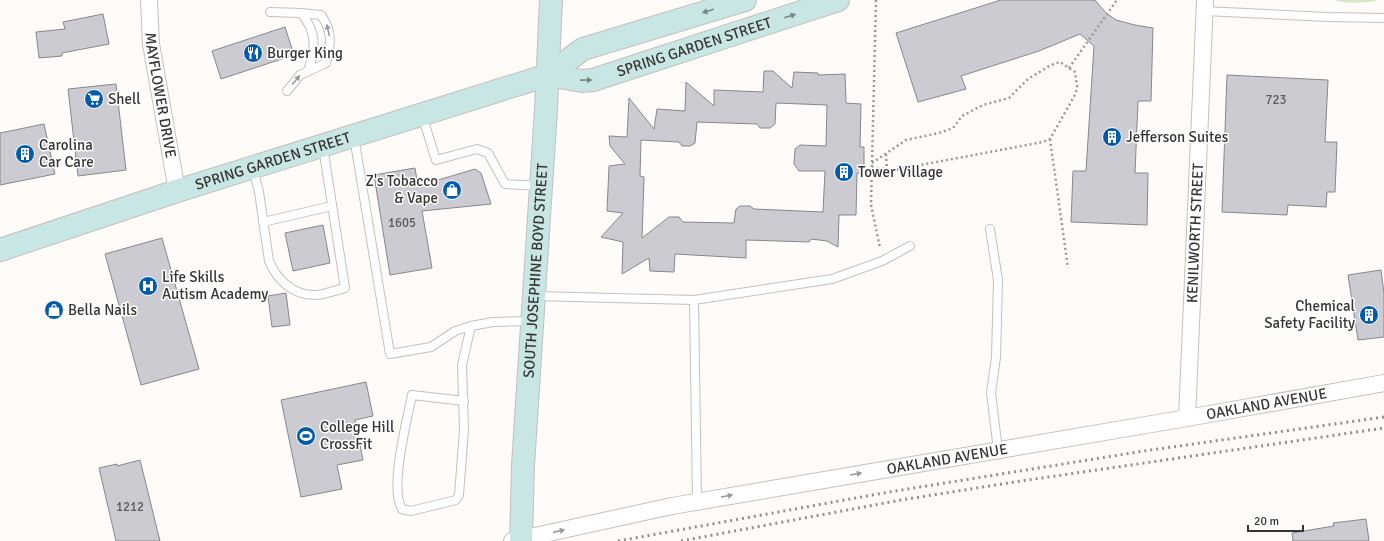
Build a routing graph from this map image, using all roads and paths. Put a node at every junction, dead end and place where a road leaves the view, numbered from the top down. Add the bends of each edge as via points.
1 (149, 0) edge
2 (551, 0) edge
3 (746, 0) edge
4 (838, 0) edge
5 (876, 0) edge
6 (1117, 0) edge
7 (1204, 6) edge
8 (270, 12) dead end
9 (301, 13) junction
10 (1384, 18) edge
11 (1069, 68) junction
12 (308, 71) junction
13 (548, 75) junction
14 (287, 91) dead end
15 (422, 114) junction
16 (354, 136) junction
17 (1050, 138) junction
18 (322, 145) junction
19 (886, 154) junction
20 (872, 163) junction
21 (253, 167) junction
22 (872, 168) junction
23 (887, 170) junction
24 (540, 186) junction
25 (177, 191) junction
26 (332, 206) junction
27 (264, 222) junction
28 (990, 229) dead end
29 (910, 246) dead end
30 (0, 250) edge
31 (882, 261) junction
32 (1068, 268) dead end
33 (534, 296) junction
34 (694, 300) junction
35 (532, 321) junction
36 (471, 326) junction
37 (1384, 383) edge
38 (464, 401) junction
39 (1187, 418) junction
40 (998, 450) junction
41 (697, 501) junction
42 (518, 540) edge

1 - 25 street, MAYFLOWER DRIVE via 151,44
2 - 13 main road, SOUTH JOSEPHINE BOYD STREET
3 -> 13 main road, SPRING GARDEN STREET via 583,49
13 -> 4 main road, SPRING GARDEN STREET via 582,81 593,80
5 - 20 path
6 - 11 path
7 - 10 lane via 1328,17
7 - 39 street, KENILWORTH STREET
8 - 9 lane
9 - 12 lane via 308,22 313,37 313,55
12 -> 9 lane via 326,63 331,44 328,25 321,16
11 - 17 path via 1075,72 1078,86
11 - 19 path via 1060,62 1050,65 1028,80 1009,98 983,105 962,116 953,128 906,140
14 -> 12 lane via 300,75
13 - 15 main road, SPRING GARDEN STREET
13 - 24 main road, SOUTH JOSEPHINE BOYD STREET
15 - 16 main road, SPRING GARDEN STREET
15 - 24 lane via 436,160 477,149 488,153 505,184
16 - 18 main road, SPRING GARDEN STREET
16 - 36 lane via 390,354 431,347 455,331
17 - 23 path via 1036,144
17 - 32 path
18 - 21 main road, SPRING GARDEN STREET
18 - 26 lane
19 - 20 path
19 - 23 path
20 - 22 path
21 - 25 main road, SPRING GARDEN STREET
21 - 27 lane
22 - 23 path
22 - 31 path via 870,205
24 - 33 main road, SOUTH JOSEPHINE BOYD STREET
25 - 30 main road, SPRING GARDEN STREET
26 - 27 lane
26 - 27 lane via 345,288 315,295 302,293 282,282 269,261
28 - 40 lane via 998,280 996,357 991,393
29 - 31 lane
31 - 34 lane via 832,279
33 - 34 lane
33 - 35 main road, SOUTH JOSEPHINE BOYD STREET
34 - 41 lane
35 - 36 lane via 493,322
35 - 42 main road, SOUTH JOSEPHINE BOYD STREET
36 - 38 lane via 462,365
37 - 39 street, OAKLAND AVENUE
38 - 38 lane via 459,495 456,500 411,511 402,510 398,503 396,477 412,395
39 - 40 street, OAKLAND AVENUE
41 -> 40 street, OAKLAND AVENUE
42 -> 41 street, OAKLAND AVENUE

